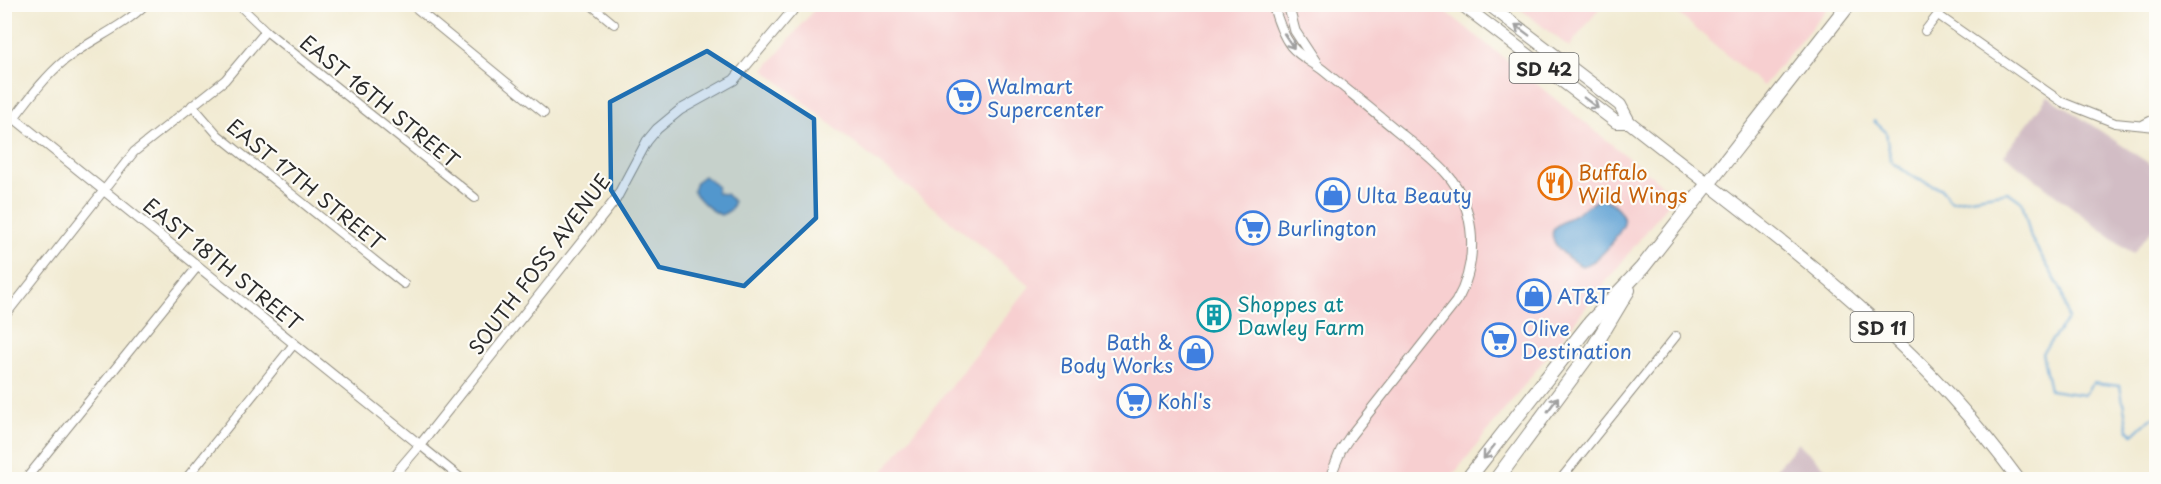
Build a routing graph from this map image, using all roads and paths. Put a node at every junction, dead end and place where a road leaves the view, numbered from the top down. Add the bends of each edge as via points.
1 (146, 4) edge
2 (238, 4) edge
3 (411, 4) edge
4 (590, 4) edge
5 (798, 4) edge
6 (1273, 4) edge
7 (1288, 4) edge
8 (1461, 4) edge
9 (1488, 4) edge
10 (1849, 4) edge
11 (1946, 4) edge
12 (1938, 15) junction
13 (614, 24) dead end
14 (266, 31) junction
15 (1925, 31) dead end
16 (1319, 68) junction
17 (192, 105) junction
18 (4, 110) edge
19 (544, 112) dead end
20 (15, 118) junction
21 (2157, 118) edge
22 (1629, 122) junction
23 (2143, 124) junction
24 (2157, 127) edge
25 (4, 131) edge
26 (1708, 184) junction
27 (105, 191) junction
28 (475, 198) dead end
29 (198, 266) junction
30 (1642, 268) junction
31 (404, 284) dead end
32 (4, 317) edge
33 (1677, 336) dead end
34 (294, 344) junction
35 (420, 445) junction
36 (25, 480) edge
37 (185, 480) edge
38 (390, 480) edge
39 (463, 480) edge
40 (1329, 480) edge
41 (1467, 480) edge
42 (1496, 480) edge
43 (1560, 480) edge
44 (2019, 480) edge

1 - 20 street via 66,60
2 - 14 street, EAST 16TH STREET
3 - 19 street
4 - 13 street
5 - 35 street, SOUTH FOSS AVENUE via 735,80 680,110 647,141 616,199
6 -> 16 street via 1290,45
7 - 16 street via 1300,41
8 -> 22 main road, SD 42 via 1616,123
22 -> 9 main road, SD 42 via 1620,105
10 - 26 highway
11 - 12 street
12 - 15 street
12 - 23 street via 2061,102 2115,123
14 - 17 street via 225,80
14 - 28 street, EAST 16TH STREET
16 - 40 street via 1447,174 1466,209 1472,246 1467,276 1456,302 1351,435
17 - 27 street via 134,152
17 - 31 street, EAST 17TH STREET via 218,135
18 - 20 street, EAST 18TH STREET
20 - 25 street
20 - 27 street, EAST 18TH STREET
21 - 23 street
22 - 26 main road, SD 42
23 - 24 street
26 - 30 highway
26 - 44 main road, SD 11 via 1892,336 1962,409
27 - 29 street, EAST 18TH STREET
27 - 32 street
29 - 34 street, EAST 18TH STREET
29 - 36 street
30 -> 41 highway via 1591,322
42 -> 30 highway via 1592,350
33 - 43 street
34 - 35 street, EAST 18TH STREET
34 - 37 street
35 - 38 street, SOUTH FOSS AVENUE
35 - 39 street

